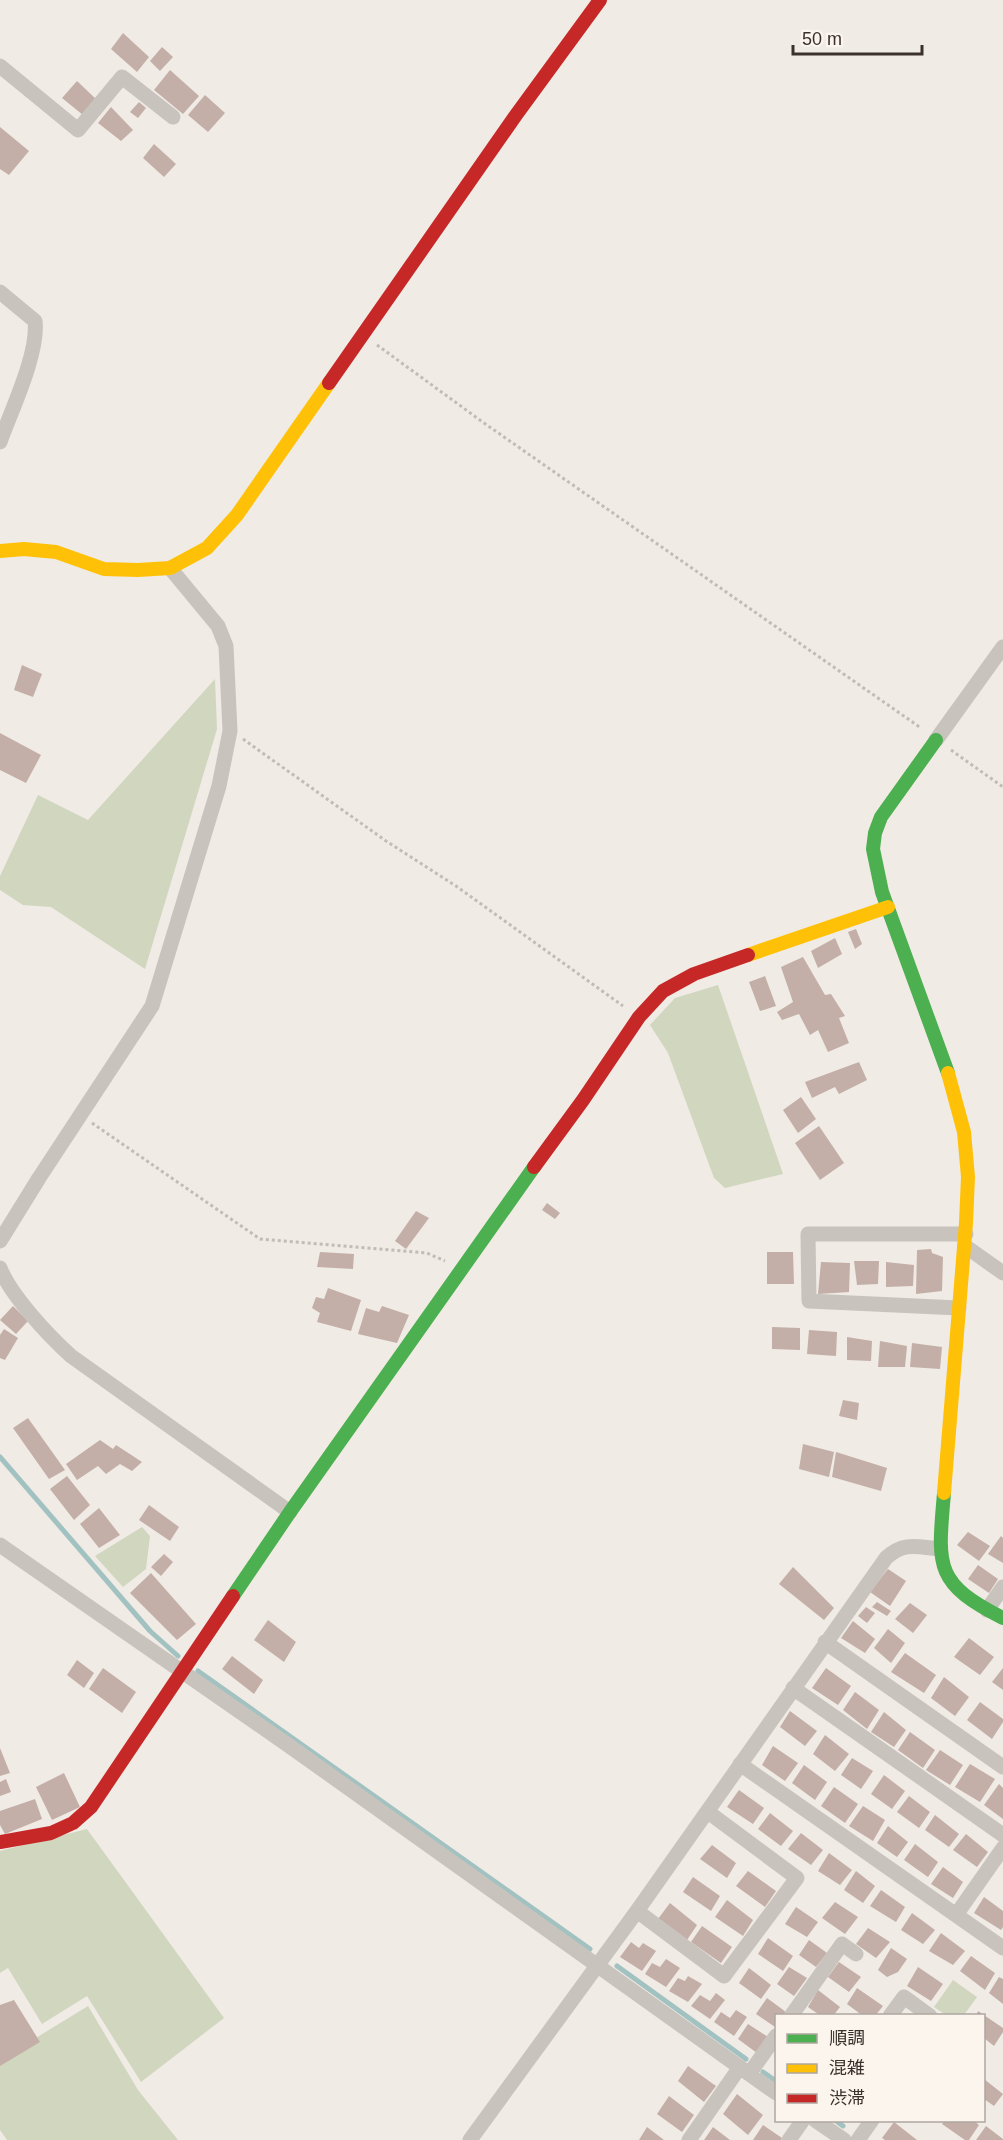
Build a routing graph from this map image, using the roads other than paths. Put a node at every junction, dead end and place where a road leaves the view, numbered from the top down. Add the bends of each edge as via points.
1 (600, 0) edge
2 (0, 66) edge
3 (173, 117) dead end
4 (0, 292) edge
5 (0, 442) edge
6 (0, 551) edge
7 (170, 568) junction
8 (1003, 647) edge
9 (936, 740) joint
10 (888, 907) junction
11 (965, 1240) junction
12 (0, 1241) edge
13 (0, 1268) edge
14 (1003, 1273) edge
15 (959, 1308) junction
16 (290, 1512) junction
17 (0, 1545) edge
18 (940, 1549) junction
19 (1003, 1587) edge
20 (987, 1610) junction
21 (1003, 1618) edge
22 (825, 1642) junction
23 (181, 1671) junction
24 (793, 1688) junction
25 (740, 1764) junction
26 (1003, 1767) edge
27 (708, 1812) junction
28 (1003, 1835) edge
29 (0, 1842) edge
30 (1003, 1848) edge
31 (637, 1911) junction
32 (956, 1915) junction
33 (1003, 1948) edge
34 (856, 1954) dead end
35 (596, 1965) junction
36 (792, 2014) edge
37 (891, 2014) edge
38 (927, 2014) edge
39 (775, 2038) edge
40 (745, 2070) junction
41 (775, 2092) edge
42 (802, 2122) edge
43 (817, 2122) edge
44 (871, 2122) edge
45 (470, 2140) edge
46 (689, 2140) edge
47 (789, 2140) edge
48 (844, 2140) edge
49 (858, 2140) edge

1 - 7 street via 257,488 207,548
2 - 3 street via 78,130 122,77
4 - 5 street via 35,321 37,332
6 - 7 street via 56,552 104,568
7 - 12 street via 218,626 226,646 230,730 219,786 152,1005
8 - 9 street
9 - 10 street via 875,831 874,860
10 - 11 street via 960,1111 968,1163
10 - 16 street via 694,974 663,990 639,1017
11 - 14 street
11 - 15 street
11 - 15 street via 808,1234 809,1301
13 - 16 street via 18,1297 71,1356
15 - 18 street
16 - 23 street
17 - 23 street
18 - 20 street via 943,1570 950,1582
18 - 22 street via 906,1545 894,1550
19 - 20 street
20 - 21 street
22 - 24 street
22 - 26 street
23 - 29 street via 91,1807 73,1823 51,1833
23 - 35 street
24 - 25 street
24 - 28 street
25 - 27 street
25 - 32 street
27 - 31 street
27 - 31 street via 797,1878 724,1976
30 - 32 street
31 - 35 street
32 - 33 street
34 - 36 street via 842,1944
35 - 40 street
35 - 45 street
37 - 38 street via 904,1997
39 - 40 street
40 - 41 street
40 - 46 street
42 - 47 street
43 - 48 street
44 - 49 street

